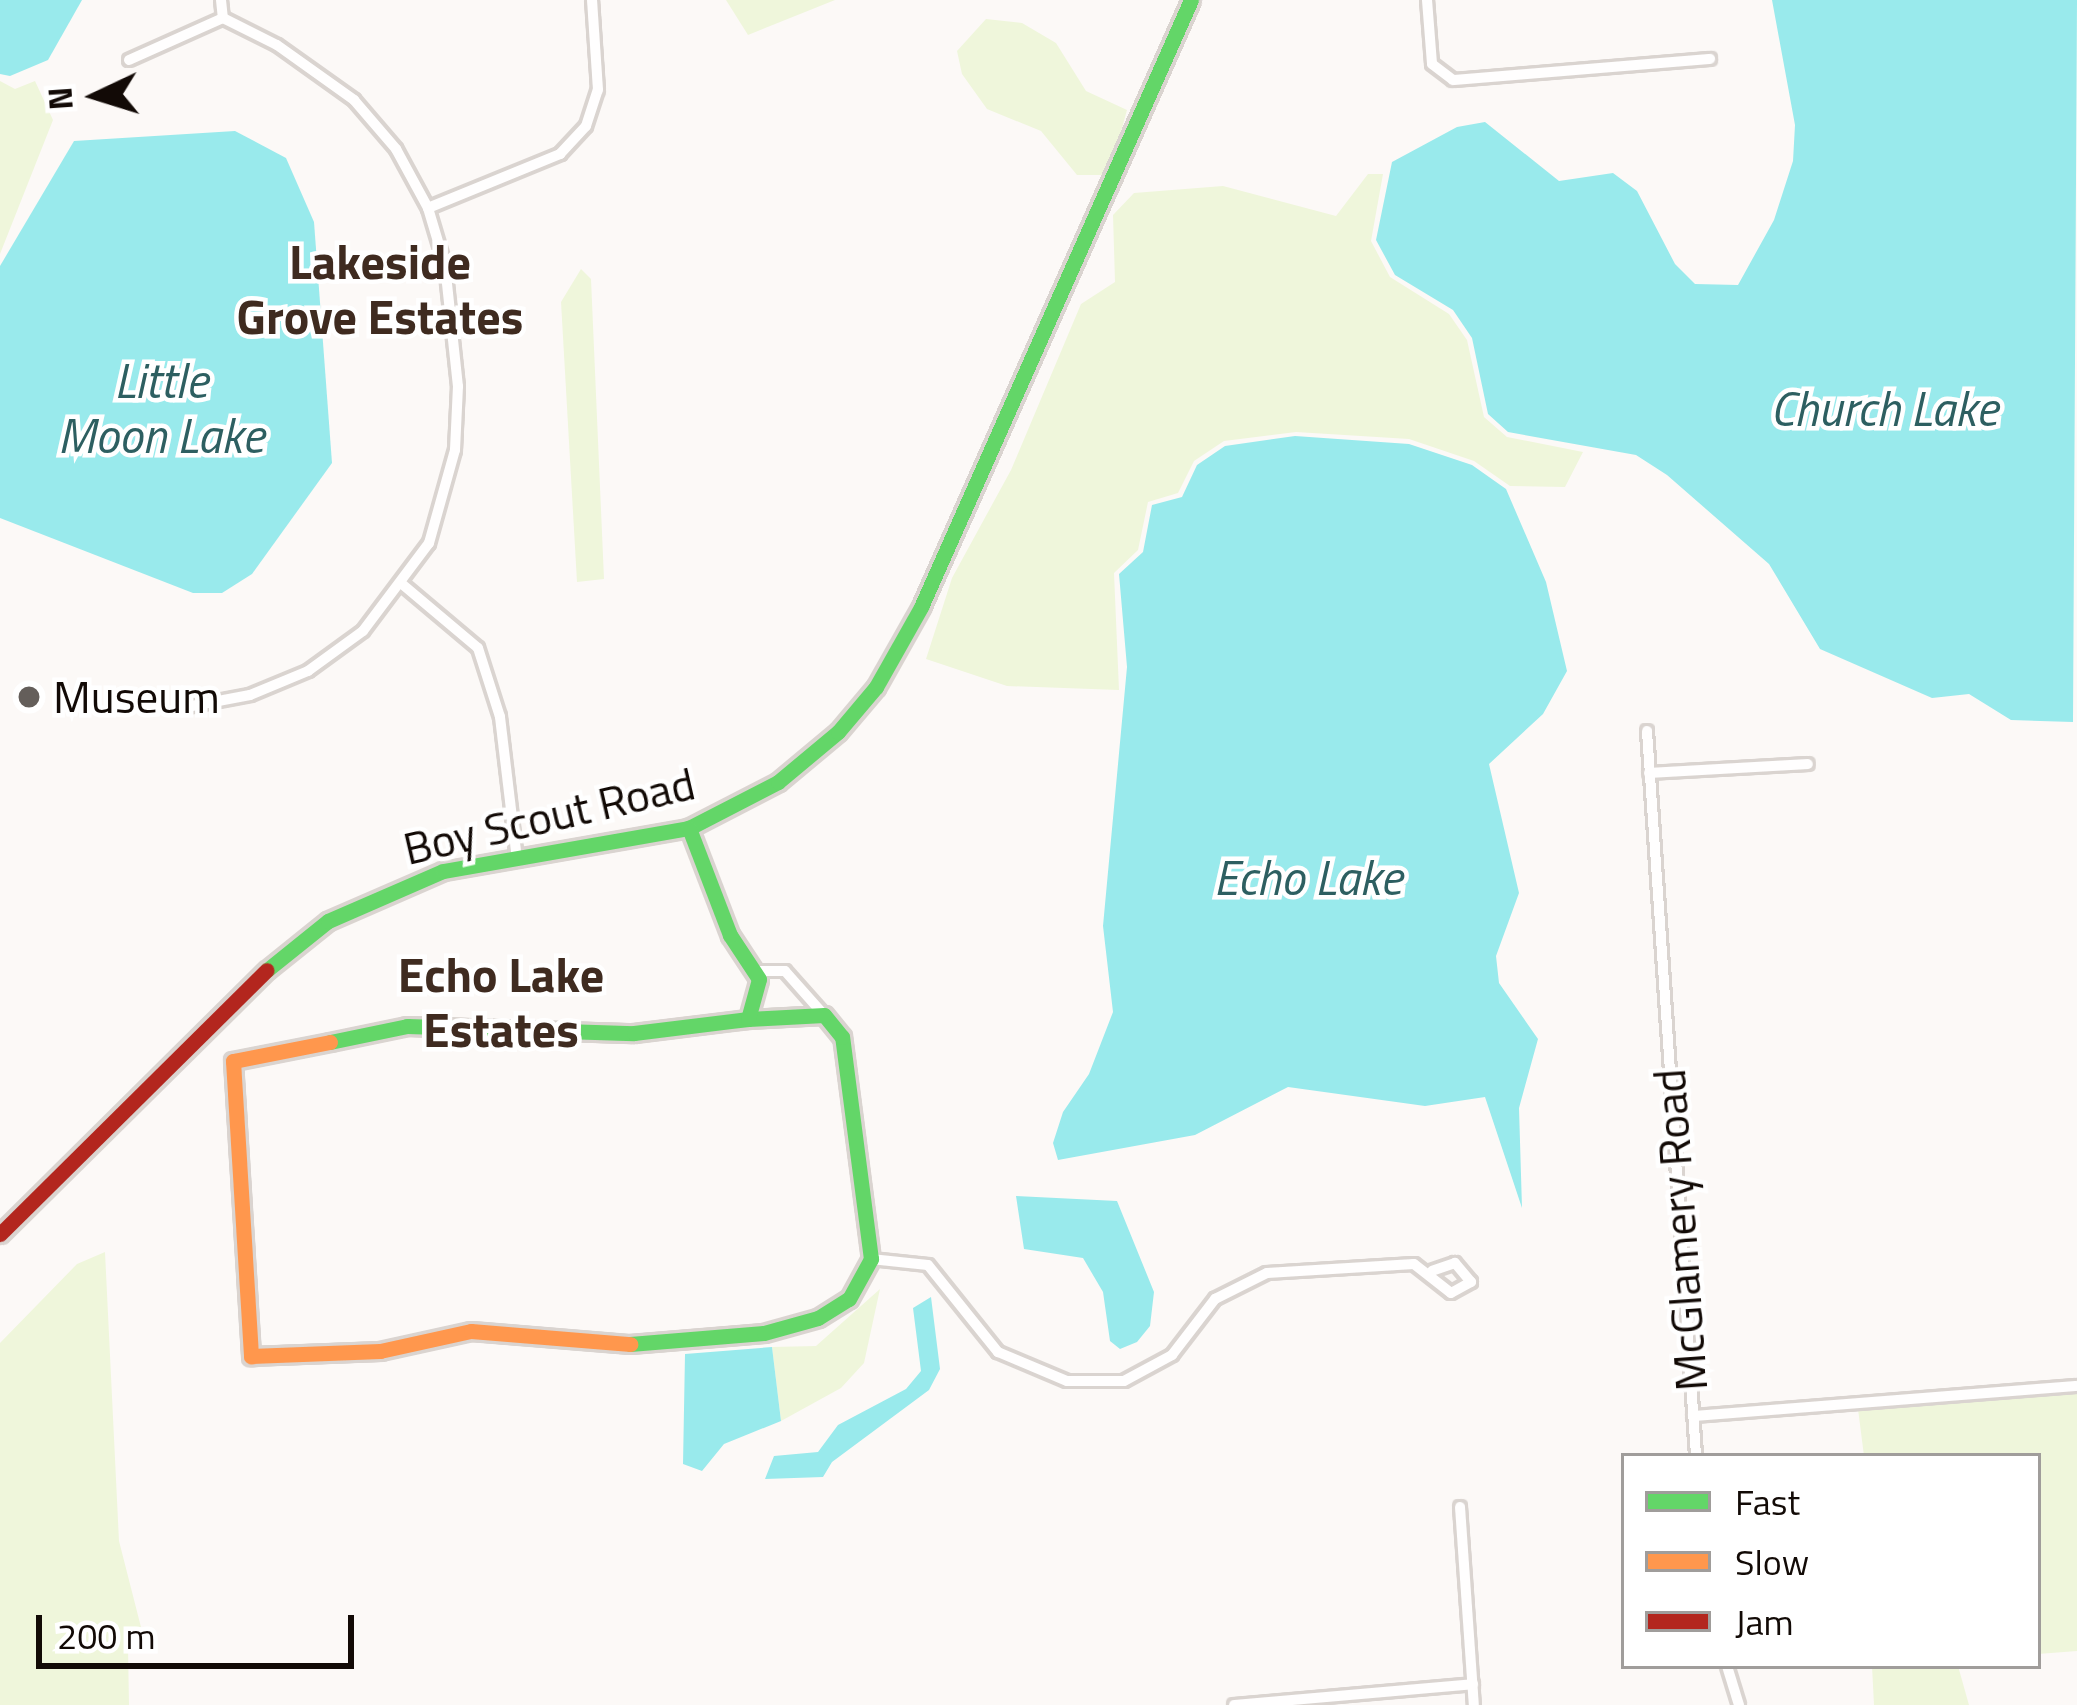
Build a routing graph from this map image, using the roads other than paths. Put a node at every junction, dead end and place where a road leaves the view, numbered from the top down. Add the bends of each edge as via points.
1 (221, 0) edge
2 (592, 0) edge
3 (1191, 0) edge
4 (1427, 0) edge
5 (223, 19) junction
6 (1710, 58) dead end
7 (129, 60) dead end
8 (428, 208) junction
9 (402, 584) junction
10 (181, 708) dead end
11 (1647, 731) dead end
12 (1808, 764) dead end
13 (1649, 773) junction
14 (689, 828) junction
15 (517, 859) junction
16 (756, 971) junction
17 (824, 1015) junction
18 (748, 1019) junction
19 (0, 1234) edge
20 (871, 1259) junction
21 (1432, 1271) dead end
22 (2077, 1386) edge
23 (1694, 1416) junction
24 (1696, 1453) edge
25 (1460, 1507) dead end
26 (1728, 1669) edge
27 (1473, 1684) junction
28 (1234, 1705) edge
29 (1474, 1705) edge
30 (1739, 1705) edge

1 - 5 street
2 - 8 street via 598,90 586,127 560,154
3 - 14 street, Boy Scout Road via 889,668 809,759
4 - 6 street via 1432,64 1453,80
5 - 7 street
5 - 8 street via 277,45 354,100 396,149
8 - 9 street via 445,265 458,386 454,450 429,543
9 - 10 street via 362,631 308,670 250,695
9 - 15 street via 478,648 500,717
11 - 13 street, McGlamery Road
12 - 13 street
13 - 23 street, McGlamery Road
14 - 15 street, Boy Scout Road
14 - 16 street via 730,935
15 - 19 street, Boy Scout Road via 409,881 311,932
16 - 17 street via 785,971
16 - 18 street via 760,992
17 - 18 street
17 - 20 street via 837,1024 846,1052
18 - 20 street via 634,1033 407,1027 233,1061 251,1356 380,1351 471,1330 625,1344 762,1334 818,1318 849,1299
20 - 21 street via 928,1265 998,1352 1067,1382 1124,1381 1172,1354 1215,1299 1268,1274 1414,1264
22 - 23 street, McGlamery Road
23 - 24 street
25 - 27 street
26 - 30 street
27 - 28 street
27 - 29 street

